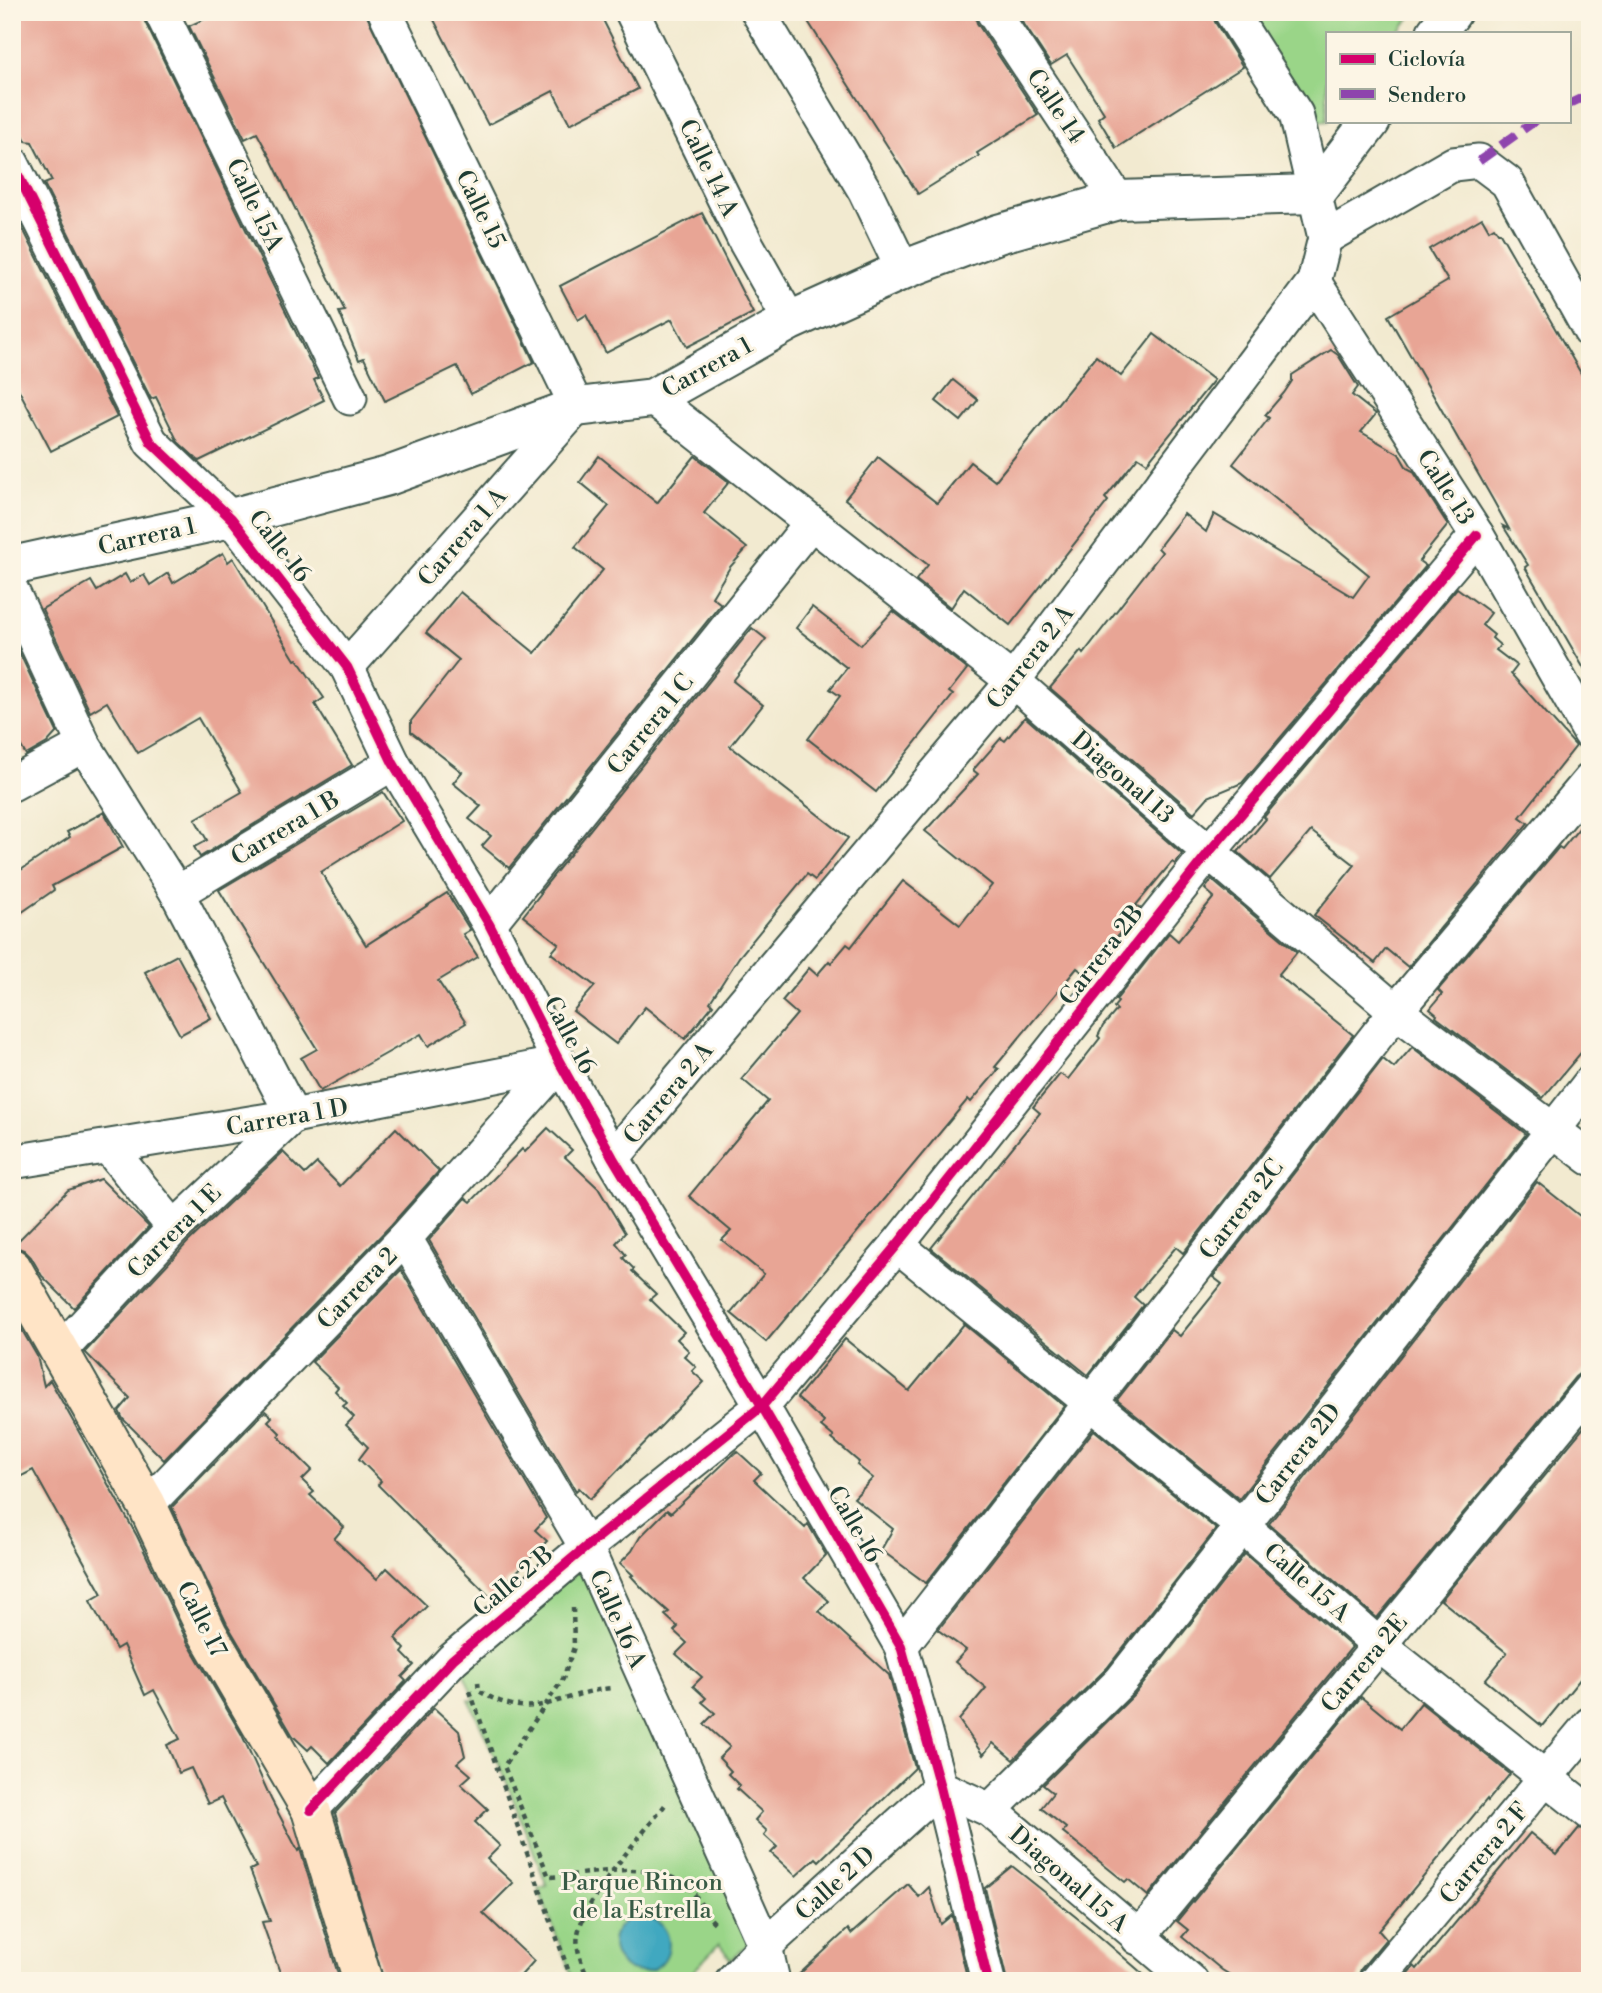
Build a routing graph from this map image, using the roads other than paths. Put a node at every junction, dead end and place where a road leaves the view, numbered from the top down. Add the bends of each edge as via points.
1 (161, 12) edge
2 (385, 12) edge
3 (632, 12) edge
4 (758, 12) edge
5 (993, 12) edge
6 (1231, 12) edge
7 (1452, 12) edge
8 (1437, 32) edge
9 (1370, 122) edge
10 (12, 163) edge
11 (1315, 194) junction
12 (1118, 200) junction
13 (1325, 237) junction
14 (903, 270) junction
15 (1314, 282) junction
16 (790, 321) junction
17 (1590, 331) edge
18 (350, 398) dead end
19 (653, 398) junction
20 (577, 407) junction
21 (231, 518) junction
22 (811, 523) junction
23 (1477, 535) junction
24 (12, 566) edge
25 (12, 591) edge
26 (347, 667) junction
27 (1013, 681) junction
28 (1590, 733) edge
29 (84, 744) junction
30 (393, 763) junction
31 (1590, 780) edge
32 (12, 784) edge
33 (1209, 852) junction
34 (177, 892) junction
35 (489, 924) junction
36 (1396, 1011) junction
37 (561, 1063) junction
38 (1590, 1083) edge
39 (293, 1116) junction
40 (1553, 1129) junction
41 (109, 1148) junction
42 (613, 1158) junction
43 (1590, 1158) edge
44 (12, 1163) edge
45 (174, 1228) junction
46 (405, 1238) junction
47 (897, 1245) junction
48 (12, 1268) edge
49 (60, 1350) junction
50 (1590, 1389) edge
51 (1089, 1403) junction
52 (762, 1406) junction
53 (147, 1505) junction
54 (1242, 1526) junction
55 (586, 1547) junction
56 (1378, 1645) junction
57 (901, 1646) junction
58 (1590, 1724) edge
59 (1546, 1777) junction
60 (940, 1787) junction
61 (311, 1810) junction
62 (990, 1810) junction
63 (1590, 1813) edge
64 (1138, 1938) junction
65 (765, 1946) junction
66 (363, 1981) edge
67 (732, 1981) edge
68 (773, 1981) edge
69 (988, 1981) edge
70 (1191, 1981) edge
71 (1376, 1981) edge

1 - 18 street, Calle 15A
2 - 20 street, Calle 15
3 - 16 street, Calle 14 A via 746,243
4 - 14 street via 865,191
5 - 12 street, Calle 14
6 - 11 street via 1296,114
7 - 8 street
9 - 11 street
10 - 21 street, Calle 16 via 151,442
11 - 12 street, Carrera 1
11 - 13 street, Carrera 2 A
12 - 14 street, Carrera 1 via 998,234
13 - 15 street, Carrera 2 A
13 - 17 street via 1453,164 1479,161 1507,182
14 - 16 street, Carrera 1
15 - 23 street, Calle 13
15 - 27 street, Carrera 2 A
16 - 19 street, Carrera 1
19 - 20 street, Carrera 1
19 - 22 street, Diagonal 13
20 - 21 street, Carrera 1 via 388,475
20 - 26 street, Carrera 1 A
21 - 24 street, Carrera 1
21 - 26 street, Calle 16
22 - 27 street, Diagonal 13
22 - 35 street, Carrera 1 C
23 - 28 street, Calle 13
23 - 33 street, Carrera 2B
25 - 29 street
26 - 30 street, Calle 16
27 - 33 street, Diagonal 13
27 - 42 street, Carrera 2 A
29 - 32 street
29 - 34 street
30 - 34 street, Carrera 1 B
30 - 35 street, Calle 16
31 - 36 street, Carrera 2C
33 - 36 street, Diagonal 13
33 - 47 street, Carrera 2B
34 - 39 street
35 - 37 street, Calle 16
36 - 40 street, Diagonal 13
36 - 51 street, Carrera 2C
37 - 39 street, Carrera 1 D
37 - 42 street, Calle 16
37 - 46 street, Carrera 2
38 - 40 street, Carrera 2D
39 - 41 street, Carrera 1 D
39 - 45 street, Carrera 1 E
40 - 43 street, Diagonal 13
40 - 54 street, Carrera 2D
41 - 44 street, Carrera 1 D
41 - 45 street
42 - 52 street, Calle 16
45 - 49 street, Carrera 1 E
46 - 53 street, Carrera 2
46 - 55 street, Calle 16 A
47 - 51 street, Calle 15 A
47 - 52 street, Carrera 2B
48 - 49 main road, Calle 17
49 - 53 main road, Calle 17
50 - 56 street, Carrera 2E
51 - 54 street, Calle 15 A
51 - 57 street, Carrera 2C
52 - 55 street, Calle 2 B
52 - 57 street, Calle 16
53 - 61 main road, Calle 17 via 208,1634
54 - 56 street, Calle 15 A
54 - 62 street, Carrera 2D via 1121,1681
55 - 61 street, Calle 2 B via 453,1659
55 - 65 street, Calle 16 A
56 - 59 street, Calle 15 A
56 - 64 street, Carrera 2E
57 - 60 street, Calle 16
58 - 59 street, Carrera 2 F
59 - 63 street, Calle 15 A
59 - 71 street, Carrera 2 F
60 - 62 street, Diagonal 15 A
60 - 65 street, Calle 2 D
60 - 69 street, Calle 16
61 - 66 main road, Calle 17
62 - 64 street, Diagonal 15 A
64 - 70 street, Diagonal 15 A
65 - 67 street, Calle 2 D
65 - 68 street, Calle 16 A

